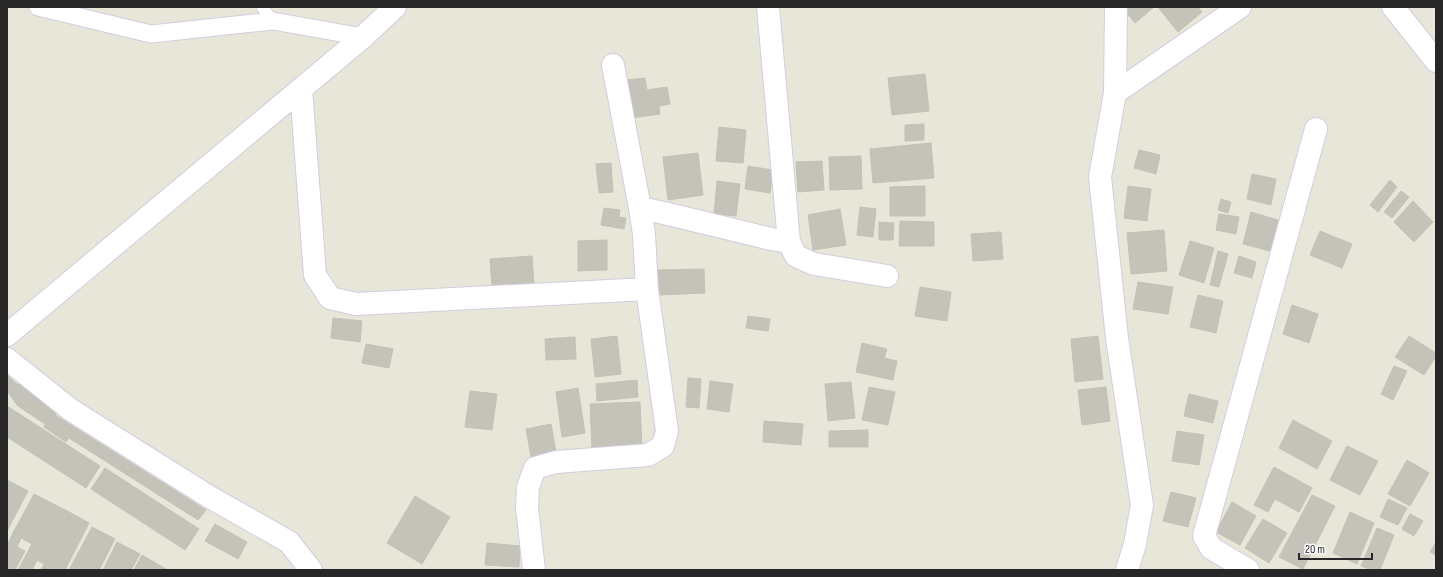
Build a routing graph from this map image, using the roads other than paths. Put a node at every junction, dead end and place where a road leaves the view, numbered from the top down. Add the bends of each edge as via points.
1 (38, 7) edge
2 (262, 7) edge
3 (395, 7) edge
4 (768, 7) edge
5 (1116, 7) edge
6 (1240, 7) edge
7 (1393, 7) edge
8 (273, 21) junction
9 (363, 37) junction
10 (1436, 61) edge
11 (614, 65) dead end
12 (300, 89) junction
13 (1115, 92) junction
14 (1316, 129) dead end
15 (640, 208) junction
16 (789, 242) junction
17 (887, 276) dead end
18 (647, 289) junction
19 (7, 335) edge
20 (7, 359) edge
21 (311, 570) edge
22 (534, 570) edge
23 (1128, 570) edge
24 (1248, 570) edge

1 - 8 street via 151,34
2 - 8 lane
3 - 9 street
4 - 16 street
5 - 13 street
6 - 13 street
7 - 10 street
8 - 9 street
9 - 12 street
11 - 15 street
12 - 18 street via 315,275 330,298 356,304
12 - 19 street
13 - 23 street via 1100,177 1117,338 1142,505
14 - 24 street via 1204,536 1210,548
15 - 16 street via 771,240
15 - 18 street
16 - 17 street via 796,256 814,264
18 - 22 street via 667,431 663,446 648,455 556,462 535,468 528,487 527,508
20 - 21 street via 71,410 208,496 289,542

